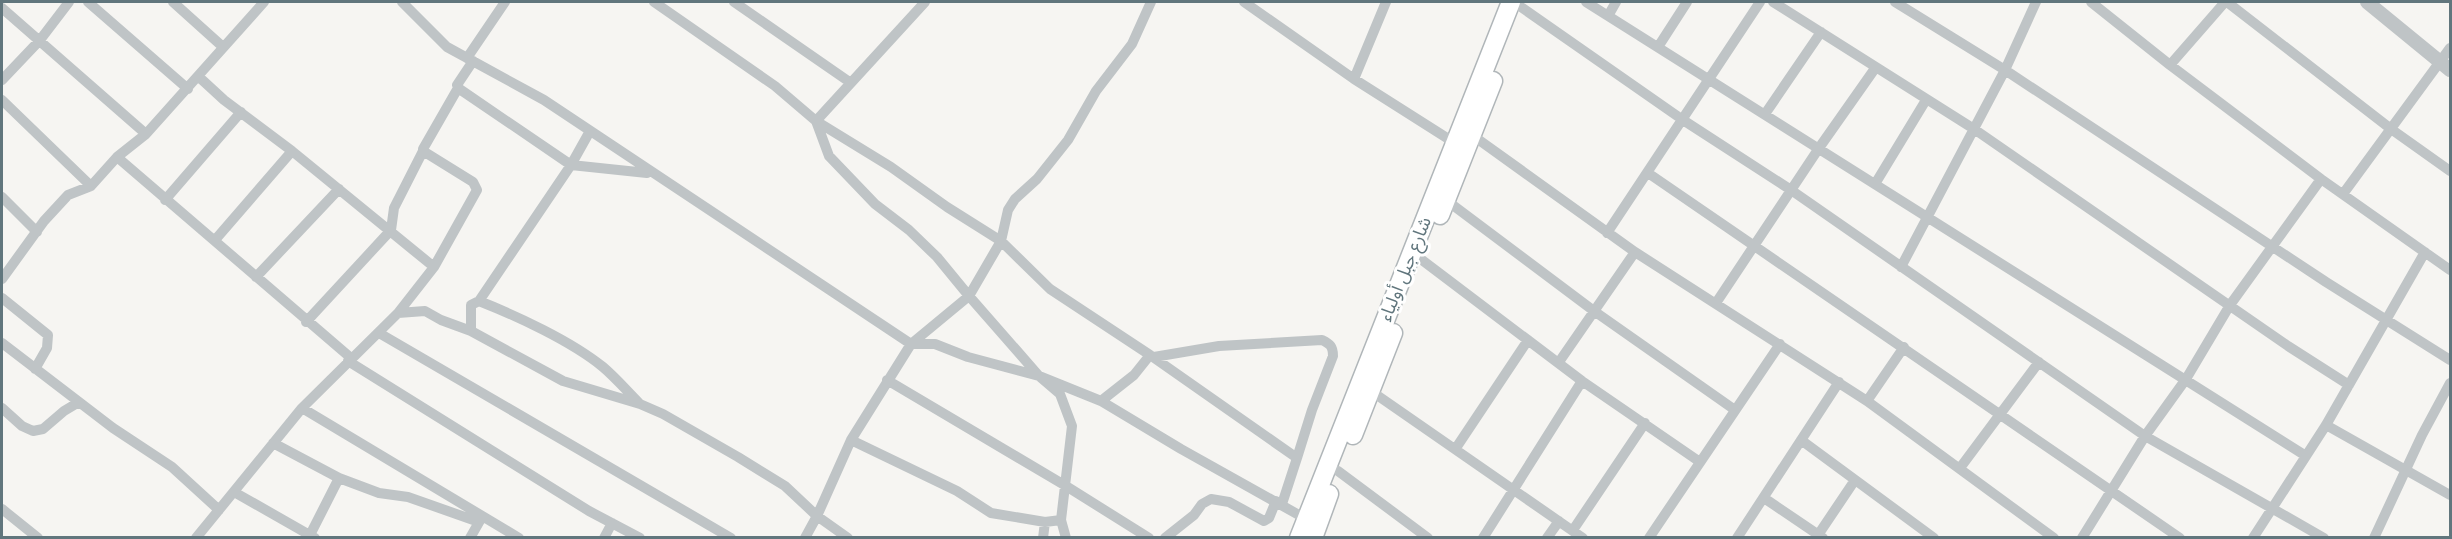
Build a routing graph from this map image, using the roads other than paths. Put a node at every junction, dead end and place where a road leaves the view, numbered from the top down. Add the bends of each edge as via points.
1 (69, 2) edge
2 (88, 2) edge
3 (173, 2) edge
4 (264, 2) edge
5 (402, 2) edge
6 (505, 2) edge
7 (654, 2) edge
8 (734, 2) edge
9 (925, 2) edge
10 (1151, 2) edge
11 (1244, 2) edge
12 (1386, 2) edge
13 (1586, 2) edge
14 (1616, 2) edge
15 (1687, 2) edge
16 (1760, 2) edge
17 (1773, 2) edge
18 (1895, 2) edge
19 (2036, 2) edge
20 (2091, 2) edge
21 (2226, 2) edge
22 (2367, 2) edge
23 (1512, 4) edge
24 (670, 6) edge
25 (2, 8) edge
26 (1608, 16) junction
27 (1821, 32) junction
28 (40, 40) junction
29 (223, 46) junction
30 (1658, 47) junction
31 (2451, 48) edge
32 (470, 60) junction
33 (2170, 65) junction
34 (2446, 66) edge
35 (1876, 68) junction
36 (2005, 70) junction
37 (199, 77) junction
38 (1354, 79) junction
39 (2, 80) edge
40 (1710, 81) junction
41 (851, 83) junction
42 (458, 88) junction
43 (188, 89) junction
44 (2, 100) edge
45 (1926, 100) junction
46 (241, 112) junction
47 (1765, 114) junction
48 (1683, 120) junction
49 (816, 121) junction
50 (1974, 129) junction
51 (2391, 129) junction
52 (590, 131) junction
53 (146, 134) junction
54 (1464, 142) junction
55 (1819, 148) junction
56 (292, 151) junction
57 (423, 151) junction
58 (117, 157) junction
59 (571, 165) junction
60 (2451, 171) edge
61 (650, 173) junction
62 (1648, 173) junction
63 (2321, 179) junction
64 (1875, 184) junction
65 (91, 186) junction
66 (339, 189) junction
67 (1791, 190) junction
68 (2343, 194) junction
69 (2, 197) edge
70 (165, 200) junction
71 (1446, 200) junction
72 (1928, 218) junction
73 (391, 230) junction
74 (37, 232) junction
75 (1607, 233) junction
76 (214, 240) junction
77 (1000, 241) junction
78 (1755, 244) junction
79 (2272, 247) junction
80 (1635, 252) junction
81 (2425, 252) junction
82 (1422, 260) junction
83 (434, 267) junction
84 (1901, 267) junction
85 (2451, 270) edge
86 (255, 277) junction
87 (2, 279) edge
88 (969, 296) junction
89 (2, 298) edge
90 (479, 301) junction
91 (1716, 303) junction
92 (2230, 305) junction
93 (1594, 311) junction
94 (398, 313) junction
95 (2387, 319) junction
96 (306, 321) junction
97 (471, 331) junction
98 (379, 333) junction
99 (1528, 340) junction
100 (2, 344) edge
101 (911, 344) junction
102 (1780, 344) junction
103 (1904, 347) junction
104 (1152, 356) junction
105 (350, 359) junction
106 (2451, 360) edge
107 (1559, 362) junction
108 (2038, 362) junction
109 (35, 369) junction
110 (1039, 376) junction
111 (2186, 379) junction
112 (887, 380) junction
113 (1582, 381) junction
114 (1839, 382) junction
115 (2451, 383) edge
116 (2349, 385) junction
117 (1371, 391) junction
118 (1101, 400) junction
119 (1867, 401) junction
120 (79, 402) junction
121 (640, 404) junction
122 (2, 408) edge
123 (302, 408) junction
124 (1735, 410) junction
125 (2001, 415) junction
126 (1645, 423) junction
127 (2326, 425) junction
128 (2145, 436) junction
129 (850, 440) junction
130 (1801, 440) junction
131 (273, 443) junction
132 (1456, 448) junction
133 (2307, 456) junction
134 (1297, 458) junction
135 (1700, 462) junction
136 (1960, 468) junction
137 (2406, 469) junction
138 (1338, 471) junction
139 (339, 478) junction
140 (1855, 480) junction
141 (1066, 486) junction
142 (1513, 490) junction
143 (2111, 491) junction
144 (234, 492) junction
145 (2451, 495) edge
146 (1764, 498) junction
147 (1279, 503) junction
148 (2270, 508) junction
149 (2, 509) edge
150 (219, 510) junction
151 (817, 516) junction
152 (480, 519) junction
153 (1306, 519) junction
154 (1060, 520) junction
155 (1559, 521) junction
156 (1045, 522) junction
157 (612, 523) junction
158 (2302, 526) junction
159 (1573, 530) junction
160 (312, 536) edge
161 (1819, 536) edge
162 (38, 537) edge
163 (196, 537) edge
164 (470, 537) edge
165 (519, 537) edge
166 (604, 537) edge
167 (640, 537) edge
168 (731, 537) edge
169 (805, 537) edge
170 (848, 537) edge
171 (1043, 537) edge
172 (1066, 537) edge
173 (1149, 537) edge
174 (1165, 537) edge
175 (1299, 537) edge
176 (1313, 537) edge
177 (1428, 537) edge
178 (1483, 537) edge
179 (1546, 537) edge
180 (1584, 537) edge
181 (1649, 537) edge
182 (1737, 537) edge
183 (1934, 537) edge
184 (2054, 537) edge
185 (2082, 537) edge
186 (2180, 537) edge
187 (2253, 537) edge
188 (2296, 537) edge
189 (2324, 537) edge
190 (2374, 537) edge

1 - 28 street
2 - 43 street
3 - 29 street
4 - 29 street
5 - 32 street via 447,47
6 - 32 street
7 - 24 street
8 - 41 street
9 - 41 street
10 - 77 street via 1132,44 1096,91 1068,140 1008,210
11 - 38 street
12 - 38 street
13 - 26 street
14 - 26 street
15 - 30 street
16 - 40 street
17 - 27 street
18 - 36 street
19 - 36 street
20 - 33 street
21 - 33 street
21 - 51 street
22 - 34 street
23 - 48 street
23 - 54 main road, شارع جبل أولياء
24 - 49 street
25 - 28 street
26 - 30 street
27 - 35 street
27 - 47 street
28 - 39 street
28 - 53 street
29 - 37 street
30 - 40 street
31 - 34 street
32 - 42 street
32 - 52 street via 544,100
33 - 63 street
34 - 51 street
35 - 45 street
35 - 55 street
36 - 50 street
36 - 79 street
37 - 43 street
37 - 46 street
38 - 54 street
40 - 47 street
40 - 48 street
41 - 49 street
42 - 57 street
42 - 59 street
43 - 53 street
44 - 65 street
45 - 50 street
45 - 64 street
46 - 56 street
46 - 70 street
47 - 55 street
48 - 62 street
48 - 67 street
49 - 77 street
49 - 88 street via 829,156 875,204 938,257
50 - 72 street
50 - 92 street
51 - 60 street
51 - 68 street
52 - 59 street
52 - 61 street
53 - 58 street
54 - 71 main road, شارع جبل أولياء
54 - 75 street
54 - 153 main road, شارع جبل أولياء
55 - 64 street
55 - 67 street
56 - 66 street
56 - 76 street
57 - 73 street via 394,208
57 - 83 street via 473,182 477,190
58 - 65 street
58 - 70 street
59 - 61 street
59 - 90 street
61 - 101 street
62 - 75 street
62 - 78 street
63 - 68 street
63 - 79 street
64 - 72 street
65 - 74 street via 68,195
66 - 73 street
66 - 86 street
67 - 78 street
67 - 84 street
68 - 81 street
69 - 74 street
70 - 76 street
71 - 82 main road, شارع جبل أولياء
71 - 93 street
72 - 84 street
72 - 111 street
73 - 83 street
73 - 96 street
74 - 87 street
75 - 80 street
76 - 86 street
77 - 88 street
77 - 104 street via 1050,289
78 - 91 street
78 - 103 street
79 - 92 street
79 - 95 street
80 - 91 street
80 - 93 street
81 - 85 street
81 - 95 street
82 - 99 street
82 - 117 main road, شارع جبل أولياء
83 - 94 street
84 - 108 street
86 - 96 street
88 - 101 street
88 - 110 street
89 - 109 street via 48,335 47,348
90 - 97 street via 471,306
90 - 121 street via 589,357
91 - 102 street
92 - 111 street
92 - 116 street
93 - 107 street
93 - 124 street
94 - 97 street via 424,311
94 - 98 street
95 - 106 street
95 - 116 street
96 - 105 street
97 - 121 street via 563,381
98 - 105 street
98 - 168 street
99 - 107 street
99 - 132 street
100 - 109 street
101 - 110 street via 935,344
101 - 112 street
102 - 114 street
102 - 124 street
103 - 119 street
103 - 125 street
104 - 118 street
104 - 134 street
104 - 134 street via 1219,346 1322,340 1330,343 1333,356
105 - 123 street
105 - 157 street
107 - 113 street
108 - 125 street
108 - 128 street
109 - 120 street
110 - 118 street
110 - 141 street via 1060,394 1072,426
111 - 128 street
111 - 133 street
112 - 129 street
112 - 141 street
113 - 126 street
113 - 142 street
114 - 119 street
114 - 130 street
115 - 137 street
116 - 127 street
117 - 132 street
117 - 138 main road, شارع جبل أولياء
118 - 147 street
119 - 136 street
120 - 122 street via 43,429 33,431
120 - 150 street via 172,467
121 - 151 street via 785,486
123 - 131 street
123 - 152 street
124 - 135 street
125 - 136 street
125 - 143 street
126 - 135 street
126 - 159 street
127 - 133 street
127 - 137 street
128 - 143 street
128 - 148 street
129 - 151 street
129 - 156 street via 957,491 991,513
130 - 140 street
130 - 146 street
131 - 139 street
131 - 144 street
132 - 142 street
133 - 148 street
134 - 147 street
135 - 181 street
136 - 184 street
137 - 145 street
137 - 190 street
138 - 176 main road, شارع جبل أولياء
138 - 177 street
139 - 152 street via 379,493 408,497
139 - 160 street
140 - 161 street
140 - 183 street
141 - 154 street
141 - 173 street
142 - 155 street
142 - 178 street
143 - 185 street
143 - 186 street
144 - 150 street
144 - 160 street
146 - 161 street
146 - 182 street
147 - 153 street
147 - 174 street via 1264,521 1229,502 1211,499
148 - 158 street
148 - 187 street
149 - 162 street
150 - 163 street
151 - 169 street
151 - 170 street
152 - 164 street
152 - 165 street
153 - 175 main road, شارع جبل أولياء
154 - 156 street
154 - 172 street
155 - 159 street
155 - 179 street
156 - 171 street
157 - 166 street
157 - 167 street
158 - 188 street
158 - 189 street
159 - 180 street

